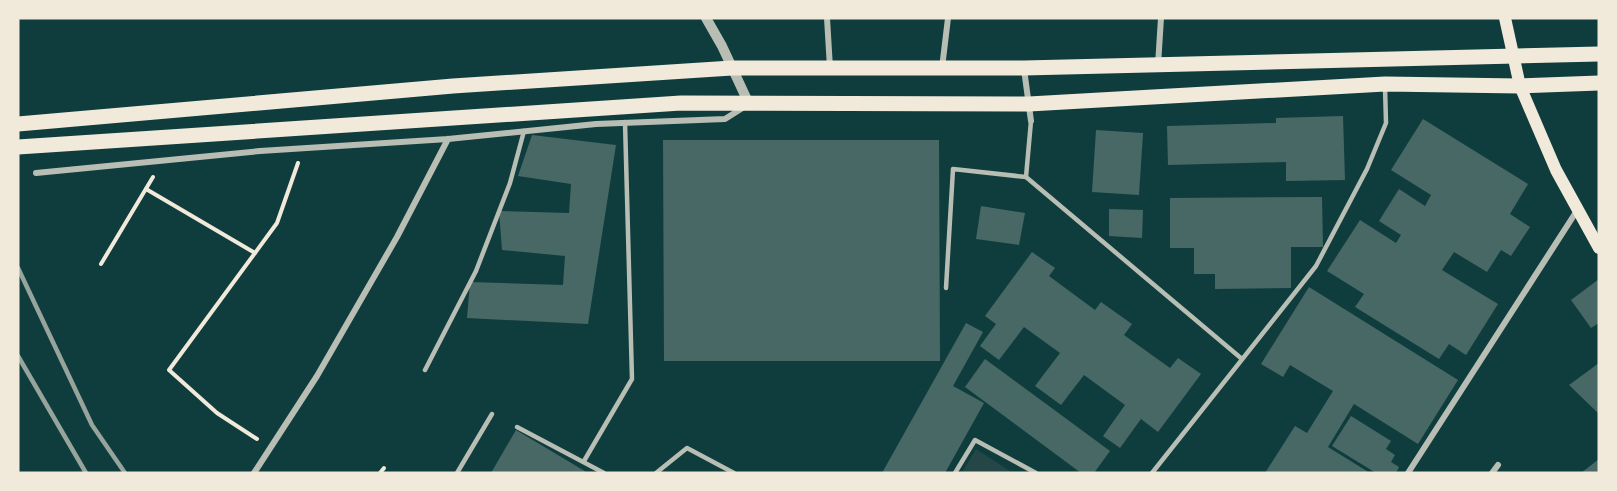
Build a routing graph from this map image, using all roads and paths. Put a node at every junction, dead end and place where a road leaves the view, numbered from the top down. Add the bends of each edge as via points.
1 (706, 18) edge
2 (827, 18) edge
3 (948, 18) edge
4 (1161, 18) edge
5 (1505, 18) edge
6 (1599, 54) edge
7 (1514, 56) junction
8 (1158, 65) junction
9 (732, 68) junction
10 (1024, 68) junction
11 (942, 69) junction
12 (830, 70) junction
13 (1599, 83) edge
14 (1385, 84) junction
15 (1521, 86) junction
16 (749, 104) junction
17 (1029, 104) junction
18 (625, 122) junction
19 (1031, 122) joint
20 (18, 124) edge
21 (524, 131) junction
22 (448, 139) junction
23 (18, 147) edge
24 (303, 148) junction
25 (162, 160) junction
26 (36, 173) dead end
27 (1026, 177) junction
28 (146, 189) junction
29 (1578, 209) junction
30 (1599, 248) edge
31 (255, 254) junction
32 (101, 264) dead end
33 (946, 288) dead end
34 (1242, 359) junction
35 (425, 370) dead end
36 (492, 414) dead end
37 (517, 427) dead end
38 (270, 447) junction
39 (584, 461) junction
40 (1498, 465) dead end
41 (384, 468) dead end
42 (254, 473) edge
43 (380, 473) edge
44 (457, 473) edge
45 (604, 473) edge
46 (656, 473) edge
47 (734, 473) edge
48 (955, 473) edge
49 (1036, 473) edge
50 (1152, 473) edge
51 (1408, 473) edge
52 (1492, 473) edge

1 - 9 street
2 - 12 street
3 - 11 street
4 - 8 street
5 - 7 main road
6 - 7 main road
7 - 8 main road
7 - 15 main road
8 - 10 main road
9 - 12 main road
9 - 16 street
9 - 20 main road via 453,86
10 - 11 main road
10 - 17 street
11 - 12 main road
13 - 15 main road
14 - 15 main road
14 - 17 main road
14 - 34 lane via 1386,123 1367,169 1316,266
15 - 29 main road via 1556,170
16 - 17 main road
16 - 18 street via 725,119
16 - 23 main road via 681,103
17 - 19 street
18 - 21 street
18 - 39 lane via 632,379
19 - 27 lane
21 - 22 street
21 - 35 lane via 510,183 476,271
22 - 24 street
22 - 38 street via 317,376
24 - 25 street
24 - 31 path via 277,223
25 - 26 street
25 - 28 path
27 - 33 lane via 953,170
27 - 34 lane
28 - 31 path
28 - 32 path
29 - 30 main road
29 - 51 street
31 - 38 path via 169,370 217,412
34 - 50 lane
36 - 44 lane
37 - 39 lane
38 - 42 street
39 - 45 lane
40 - 52 street
41 - 43 path
46 - 47 lane via 687,448
48 - 49 lane via 975,440

